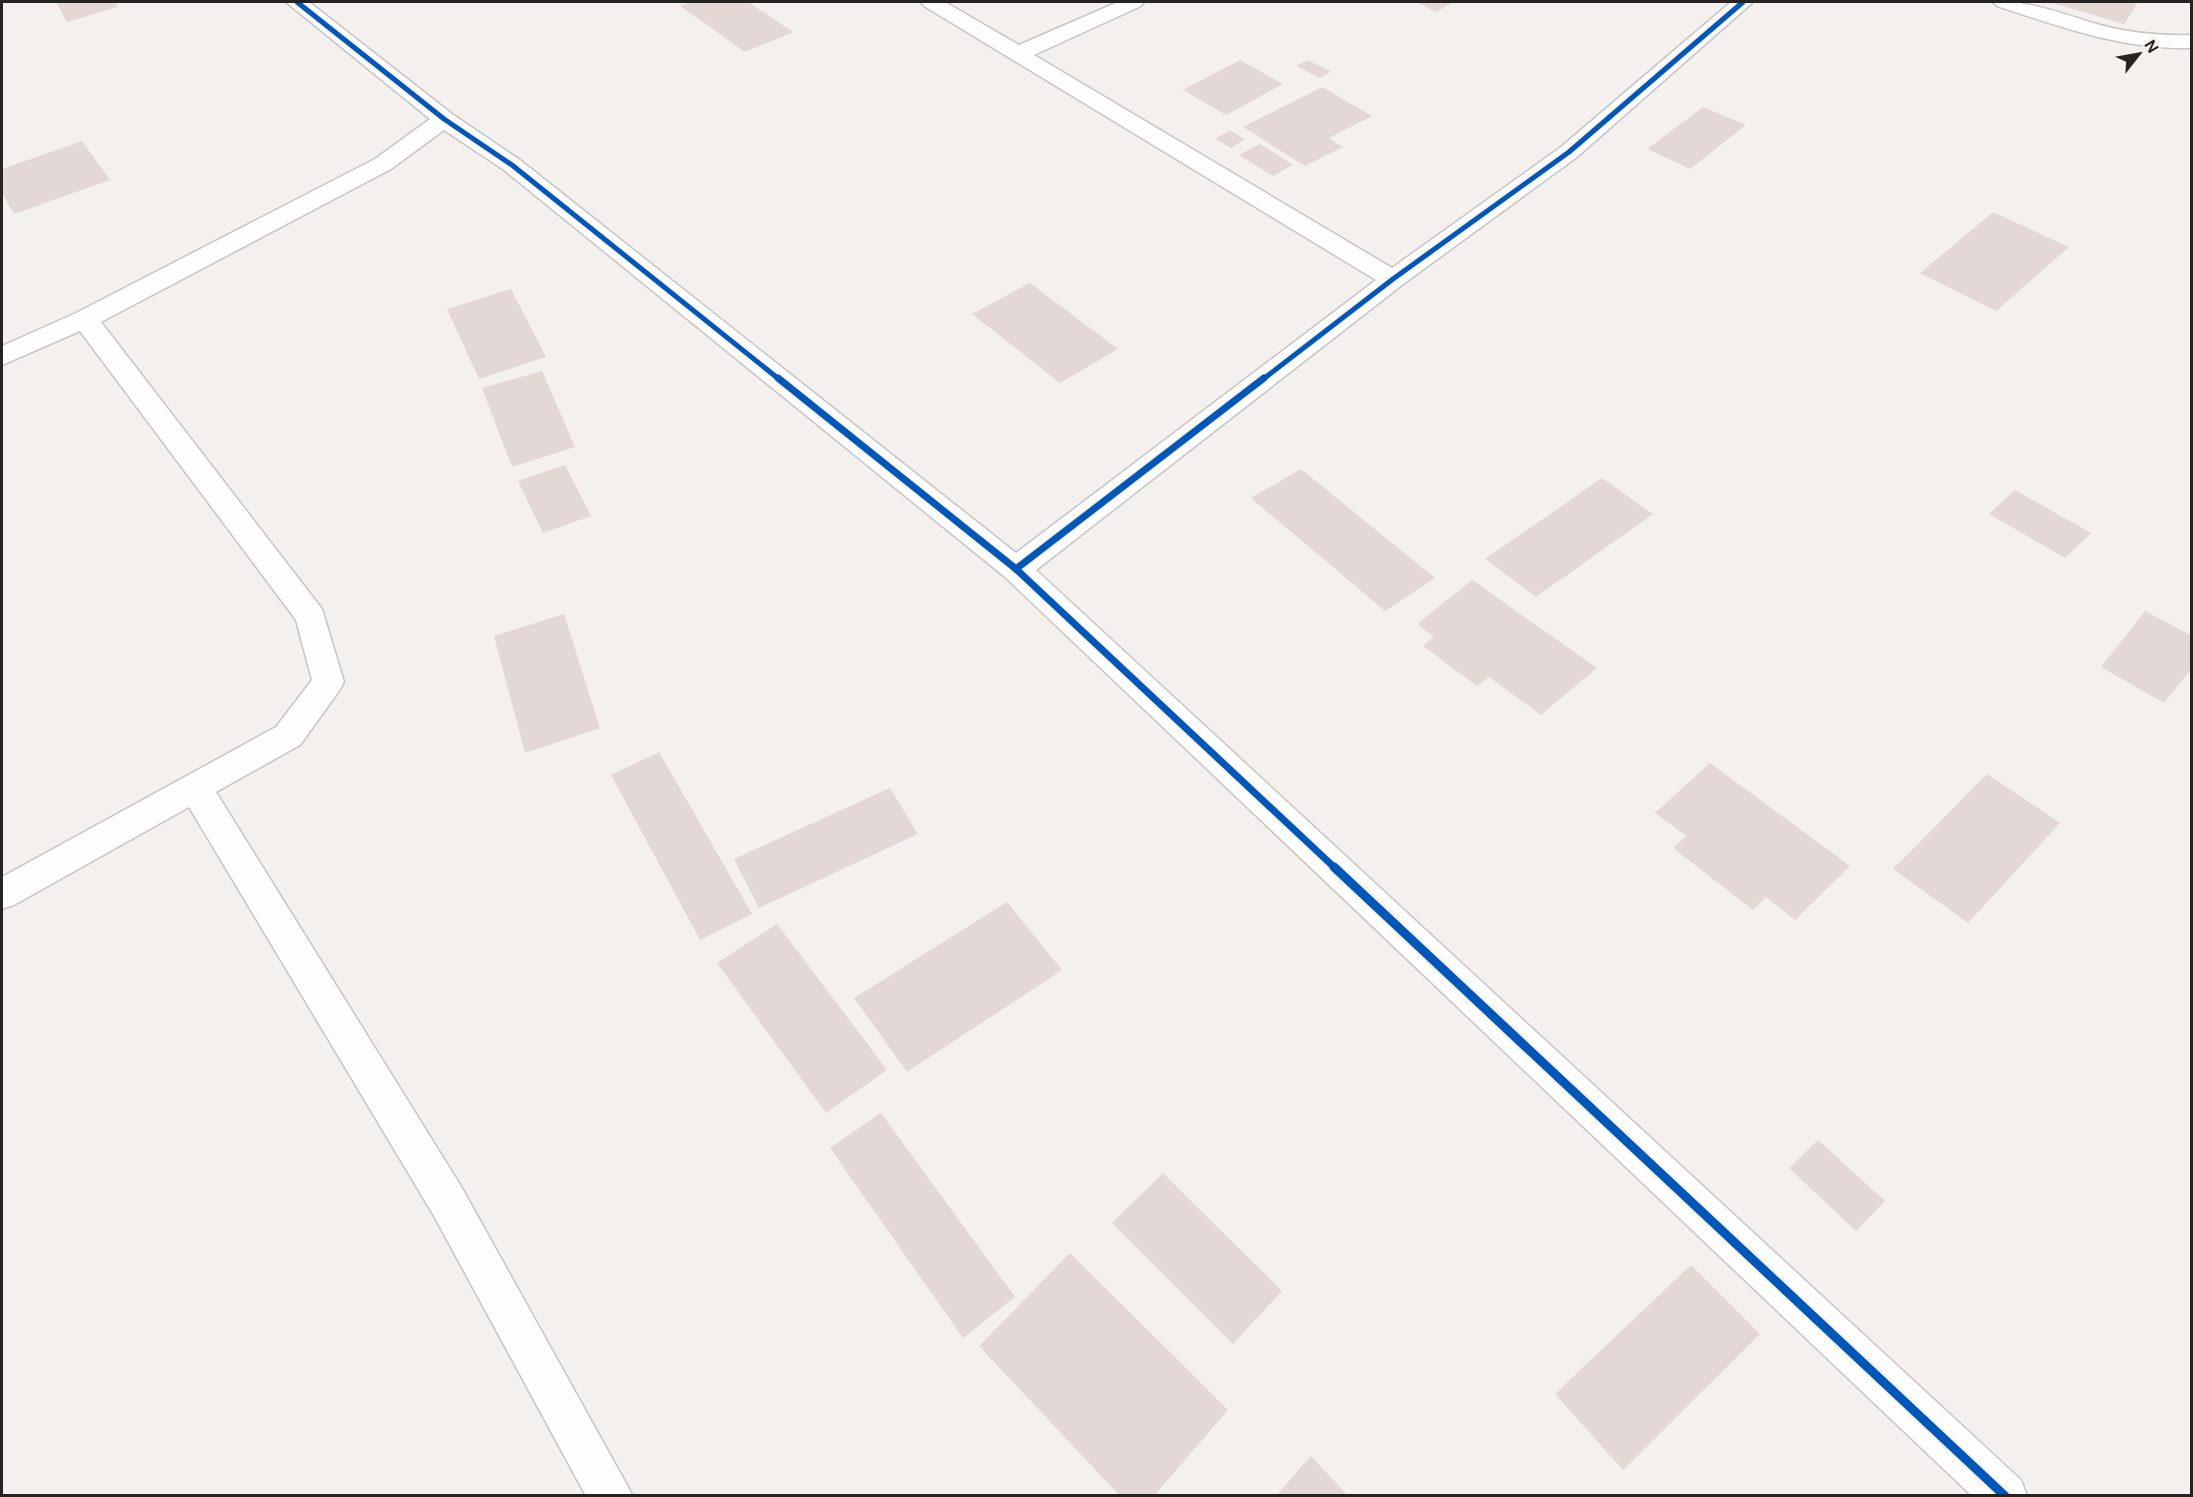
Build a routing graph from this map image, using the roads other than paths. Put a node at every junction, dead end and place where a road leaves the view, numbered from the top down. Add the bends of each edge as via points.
1 (297, 2) edge
2 (931, 2) edge
3 (1134, 2) edge
4 (1743, 2) edge
5 (2004, 2) edge
6 (2192, 41) edge
7 (1020, 53) junction
8 (444, 119) junction
9 (1393, 279) junction
10 (85, 319) junction
11 (2, 356) edge
12 (1016, 569) junction
13 (195, 788) junction
14 (2, 894) edge
15 (611, 1496) edge
16 (2005, 1496) edge

1 - 8 street
2 - 7 street
3 - 7 street
4 - 9 street via 1569,152
5 - 6 street via 2134,38 2166,43
7 - 9 street
8 - 10 street via 383,164
8 - 12 street via 512,165
9 - 12 street
10 - 11 street
10 - 13 street via 311,617 328,682 288,736
12 - 16 street
13 - 14 street
13 - 15 street via 448,1203

